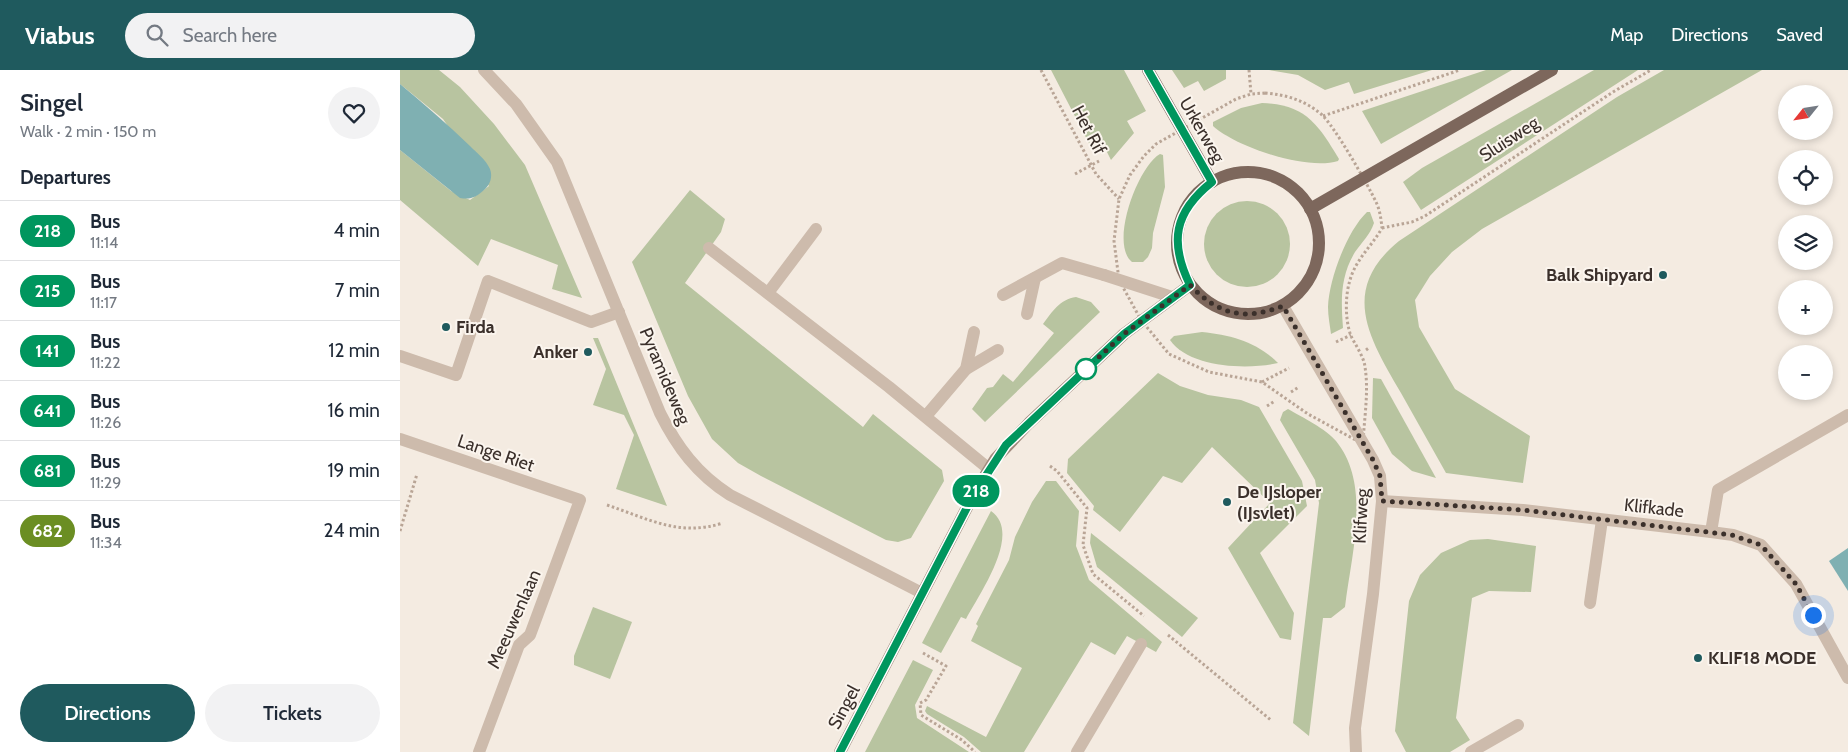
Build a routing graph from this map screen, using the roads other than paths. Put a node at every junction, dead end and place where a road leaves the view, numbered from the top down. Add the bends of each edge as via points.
1 (484, 70) edge
2 (1148, 70) edge
3 (1552, 70) edge
4 (1212, 182) junction
5 (1310, 208) junction
6 (816, 229) dead end
7 (709, 248) dead end
8 (1035, 278) junction
9 (1190, 285) junction
10 (768, 293) junction
11 (1003, 296) dead end
12 (1172, 297) junction
13 (1283, 306) junction
14 (619, 312) junction
15 (1027, 314) dead end
16 (974, 332) dead end
17 (998, 350) dead end
18 (400, 356) edge
19 (966, 368) junction
20 (1848, 415) edge
21 (926, 416) junction
22 (400, 438) edge
23 (989, 469) junction
24 (580, 500) joint
25 (1382, 501) junction
26 (1602, 520) junction
27 (1711, 532) junction
28 (922, 593) junction
29 (1590, 603) dead end
30 (1141, 644) dead end
31 (1848, 678) edge
32 (1518, 725) dead end
33 (479, 752) edge
34 (840, 752) edge
35 (1077, 752) edge
36 (1356, 752) edge
37 (1471, 752) edge

1 - 14 street, Pyramideweg via 522,111 557,162
2 - 4 main road, Urkerweg
3 - 5 main road, Sluisweg
4 - 5 main road via 1238,173 1267,174 1299,193
4 - 9 main road via 1196,194 1184,210 1178,228 1177,248 1181,267
5 - 13 main road via 1320,244 1317,262 1304,287
6 - 10 street
7 - 10 street
8 - 11 street
8 - 12 street via 1062,263
8 - 15 street
9 - 12 main road, Singel
9 - 13 main road via 1210,303 1243,315 1264,313
10 - 21 street
12 - 23 main road, Singel via 1124,334 1085,370 1006,445
13 - 25 street, Klifweg via 1373,460 1380,476
14 - 18 street via 591,322 488,281 456,375
14 - 28 street, Pyramideweg via 660,413 681,451 708,480 751,506
16 - 19 street
17 - 19 street
19 - 21 street
20 - 27 street via 1718,490
21 - 23 street
22 - 24 street, Lange Riet
23 - 28 main road, Singel
24 - 33 street, Meeuwenlaan via 530,635 519,645
25 - 26 street, Klifkade via 1523,510
25 - 36 street, Klifweg via 1355,728
26 - 27 street, Klifkade
26 - 29 street
27 - 31 street, Klifkade via 1761,545 1796,584
28 - 34 main road, Singel
30 - 35 street
32 - 37 street

